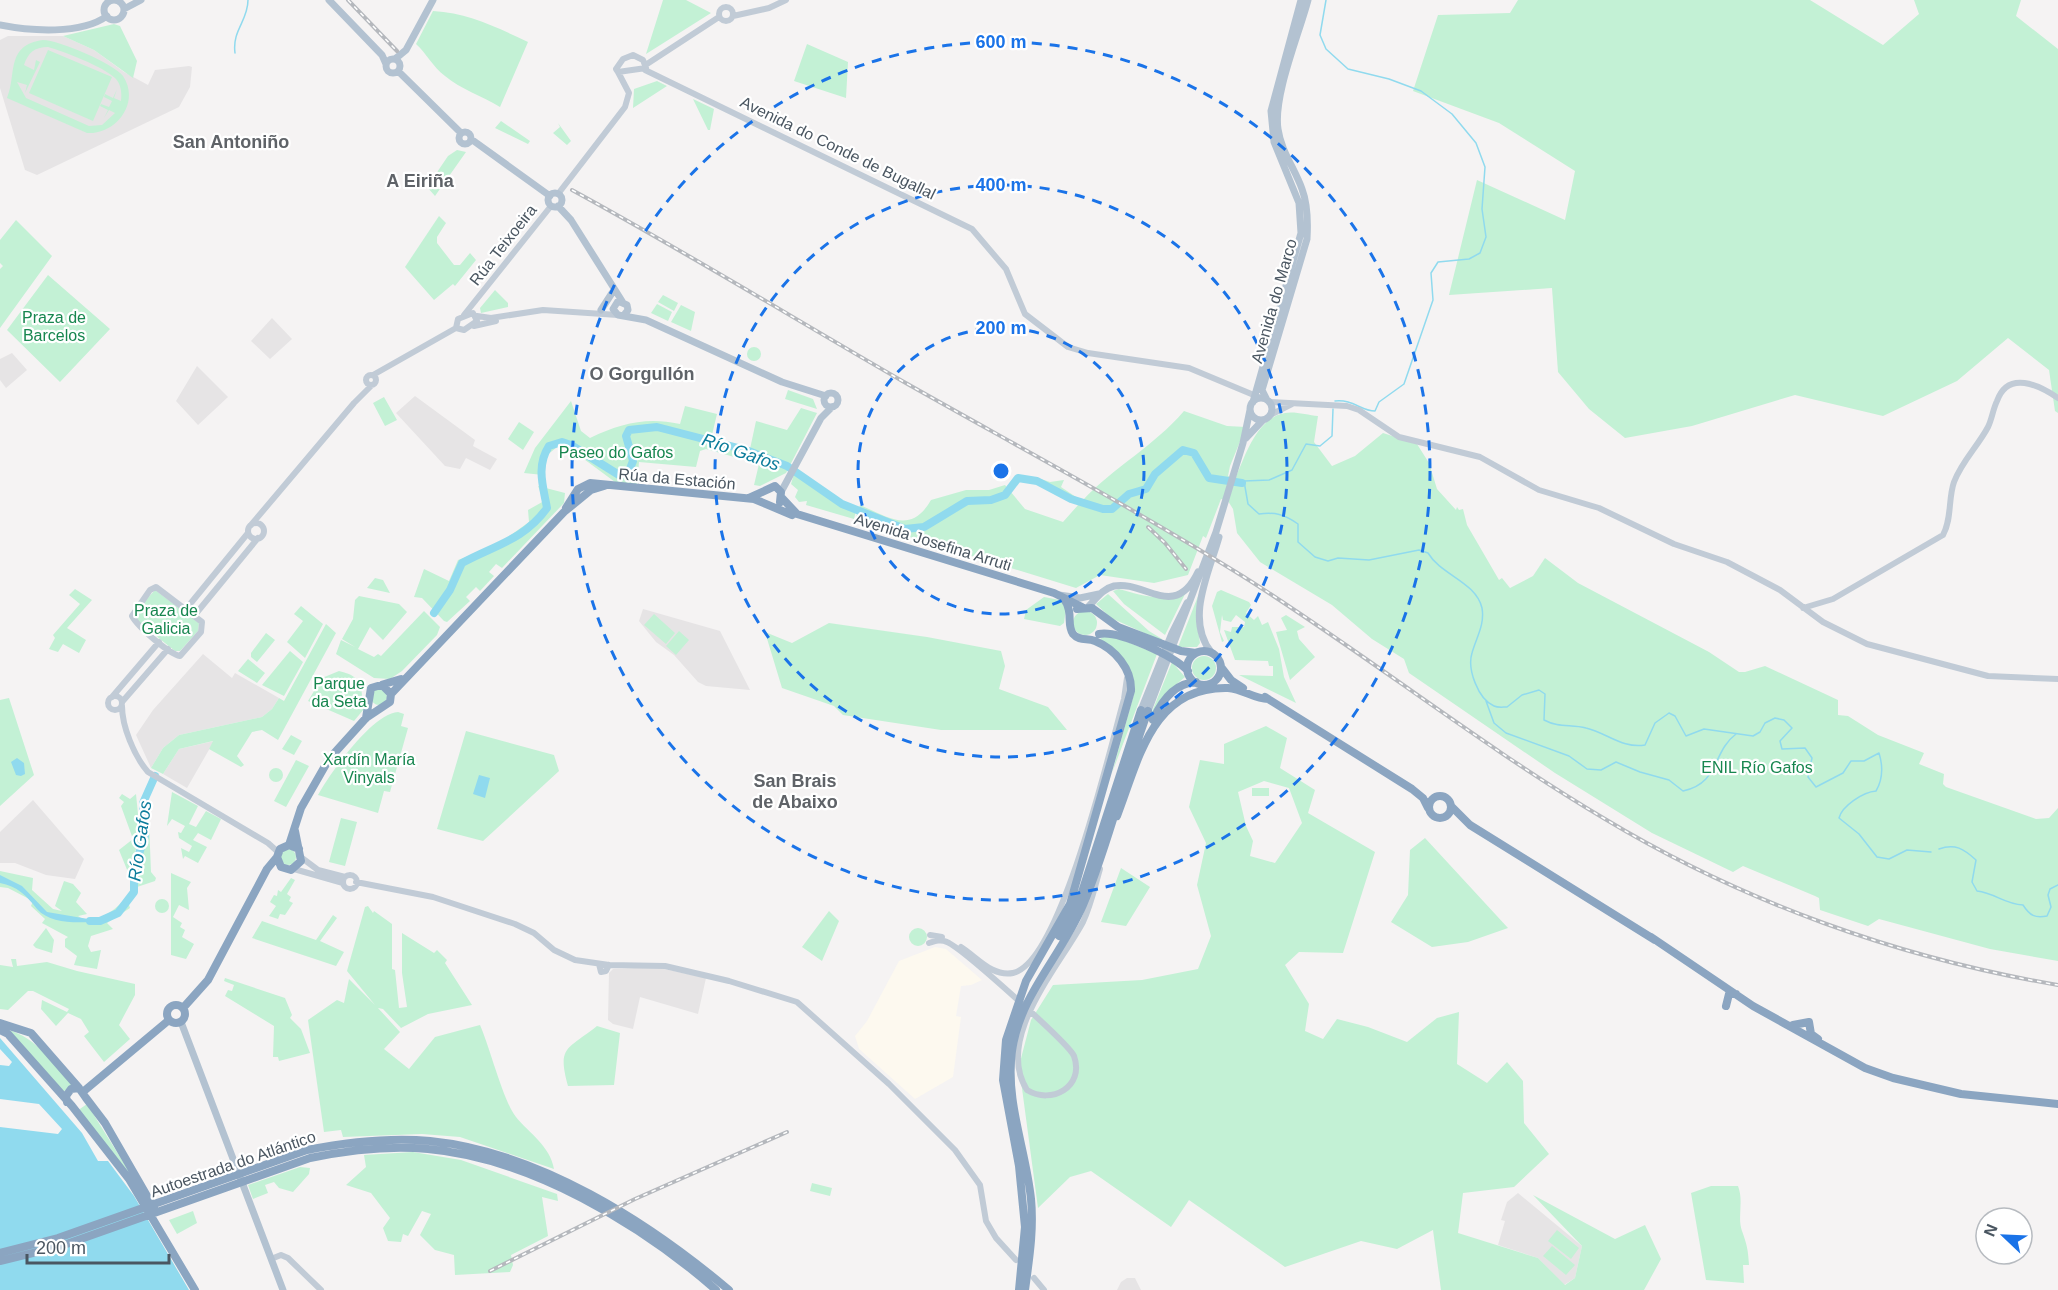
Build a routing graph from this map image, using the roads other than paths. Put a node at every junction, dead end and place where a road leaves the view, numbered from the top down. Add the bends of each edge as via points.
1 (113, 0) edge
2 (141, 0) edge
3 (329, 0) edge
4 (434, 0) edge
5 (786, 0) edge
6 (1301, 0) edge
7 (1308, 0) edge
8 (777, 2) edge
9 (729, 4) edge
10 (124, 9) junction
11 (107, 16) junction
12 (734, 16) junction
13 (719, 17) junction
14 (0, 26) edge
15 (11, 28) junction
16 (0, 32) edge
17 (389, 60) junction
18 (646, 67) junction
19 (398, 71) junction
20 (618, 72) junction
21 (554, 195) junction
22 (555, 206) junction
23 (612, 290) junction
24 (476, 302) junction
25 (617, 304) junction
26 (601, 310) junction
27 (593, 312) junction
28 (623, 313) junction
29 (464, 315) junction
30 (476, 315) junction
31 (510, 315) junction
32 (473, 327) junction
33 (459, 329) junction
34 (2058, 398) edge
35 (1256, 399) junction
36 (1293, 403) junction
37 (1270, 415) junction
38 (1263, 420) junction
39 (1243, 443) junction
40 (790, 472) junction
41 (768, 488) junction
42 (782, 495) junction
43 (748, 498) junction
44 (768, 504) junction
45 (261, 513) junction
46 (797, 514) junction
47 (251, 525) junction
48 (261, 525) junction
49 (248, 533) junction
50 (258, 538) junction
51 (1206, 561) junction
52 (1105, 591) junction
53 (1061, 597) junction
54 (1085, 607) junction
55 (1803, 608) junction
56 (186, 609) junction
57 (1072, 615) junction
58 (194, 616) junction
59 (1101, 617) junction
60 (1099, 634) junction
61 (1089, 639) junction
62 (159, 642) junction
63 (168, 649) junction
64 (1211, 652) junction
65 (1196, 653) junction
66 (1123, 663) junction
67 (1221, 667) junction
68 (135, 670) junction
69 (1188, 671) junction
70 (143, 677) junction
71 (405, 677) junction
72 (2058, 679) edge
73 (1196, 682) junction
74 (1208, 684) junction
75 (382, 685) junction
76 (1237, 685) junction
77 (391, 694) junction
78 (112, 697) junction
79 (1268, 699) junction
80 (369, 702) junction
81 (120, 706) junction
82 (381, 708) junction
83 (1145, 711) junction
84 (366, 718) junction
85 (1143, 750) junction
86 (1413, 789) junction
87 (1436, 796) junction
88 (1451, 806) junction
89 (1428, 808) junction
90 (1443, 818) junction
91 (1470, 825) junction
92 (295, 829) junction
93 (1107, 848) junction
94 (299, 849) junction
95 (282, 850) junction
96 (302, 858) junction
97 (1099, 858) junction
98 (281, 867) junction
99 (294, 869) junction
100 (263, 878) junction
101 (344, 880) junction
102 (356, 882) junction
103 (930, 935) dead end
104 (1651, 938) junction
105 (929, 943) dead end
106 (1700, 967) junction
107 (1730, 997) junction
108 (1019, 998) junction
109 (183, 1008) junction
110 (1775, 1013) junction
111 (169, 1020) junction
112 (181, 1022) junction
113 (0, 1023) edge
114 (1793, 1024) junction
115 (0, 1030) edge
116 (1818, 1043) junction
117 (1865, 1068) junction
118 (83, 1092) junction
119 (70, 1104) junction
120 (2058, 1104) edge
121 (283, 1162) junction
122 (625, 1218) junction
123 (0, 1253) edge
124 (271, 1259) junction
125 (1019, 1260) junction
126 (0, 1261) edge
127 (1034, 1278) dead end
128 (195, 1290) edge
129 (201, 1290) edge
130 (283, 1290) edge
131 (321, 1290) edge
132 (716, 1290) edge
133 (729, 1290) edge
134 (1017, 1290) edge
135 (1025, 1290) edge
136 (1044, 1290) edge

1 - 10 main road
1 - 11 main road via 105,8
2 - 10 main road
3 - 17 main road
4 - 17 main road via 406,50
5 - 8 street
6 - 35 main road, Avenida do Marco via 1271,111 1274,142 1302,215 1301,233
7 - 35 main road, Avenida do Marco via 1278,112 1280,137 1308,215 1307,239 1262,394
8 - 12 street via 765,10
9 - 12 street
9 - 13 street via 721,9
10 - 11 main road via 119,18
11 - 15 main road via 72,27
12 - 13 street via 726,22
13 - 18 street
14 - 15 main road
15 - 16 main road
17 - 19 main road via 400,63
17 - 19 main road via 389,72
18 - 20 street
18 - 20 street via 636,56 628,56 619,63
18 - 35 street, Avenida do Conde de Bugallal via 972,230 1006,269 1025,314 1068,347 1185,367
19 - 21 main road via 461,133 469,133 469,142
20 - 21 street via 629,93 626,107
21 - 22 main road via 561,199
21 - 22 main road via 548,202
22 - 23 main road via 582,238
22 - 24 street, Rúa Teixoeira
23 - 25 main road
23 - 26 main road
24 - 29 street, Rúa Teixoeira
24 - 30 street, Rúa Teixoeira
25 - 26 street
25 - 28 main road
25 - 28 main road
26 - 27 street
27 - 28 street
27 - 31 street via 543,310
28 - 40 main road, Rúa da Estación via 827,402
29 - 30 street
29 - 33 street, Rúa Teixoeira via 457,321
30 - 31 street via 485,319
30 - 32 street, Rúa Teixoeira
31 - 32 street
32 - 33 street
33 - 45 street via 384,369 372,380
34 - 55 street via 2029,382 2008,386 1997,399 1987,429 1963,463 1954,484 1943,535 1833,599
35 - 36 street, Avenida do Conde de Bugallal
35 - 37 main road
35 - 38 main road via 1254,418
35 - 39 main road
36 - 37 street
36 - 55 street, Avenida do Conde de Bugallal via 1347,406 1399,437 1480,457 1539,490 1599,508 1674,544 1727,562 1780,590
37 - 38 main road
38 - 39 main road
39 - 51 main road via 1223,509 1224,518
40 - 41 main road, Rúa da Estación
40 - 42 main road, Rúa da Estación
41 - 42 highway, Avenida Josefina Arruti
41 - 43 highway, Rúa da Estación
41 - 44 highway via 763,496
42 - 44 highway via 776,505
42 - 46 highway, Avenida Josefina Arruti
43 - 44 highway, Rúa da Estación
43 - 71 highway, Rúa da Estación via 604,486 591,490 564,512
44 - 46 highway, Rúa da Estación
45 - 47 street
45 - 48 street
46 - 53 highway, Avenida Josefina Arruti
47 - 48 street
47 - 49 street
48 - 50 street via 263,533
49 - 50 street
49 - 56 street
50 - 58 street
51 - 52 main road via 1180,593 1161,596 1121,586
51 - 64 main road via 1200,626
51 - 83 main road
52 - 53 main road via 1080,598
52 - 54 main road
53 - 54 highway, Avenida Josefina Arruti
53 - 57 highway
54 - 57 highway
54 - 59 highway via 1096,610
55 - 72 street, Avenida do Conde de Bugallal via 1867,644 1945,666 1988,676
56 - 58 street
56 - 62 street via 156,587 150,590 132,616
57 - 61 highway via 1073,633 1080,639
58 - 63 street via 203,628 185,652 175,655
59 - 60 highway
59 - 65 highway via 1160,643
60 - 61 highway
60 - 69 highway via 1116,635 1173,659
61 - 66 highway
62 - 63 street
62 - 68 street
63 - 70 street
64 - 65 highway
64 - 67 highway
65 - 69 highway via 1188,662
66 - 103 street via 1127,688 1075,870 1058,916 1032,961 1011,973 995,971 953,942
66 - 108 highway via 1131,679 1129,702 1076,884 1062,921 1031,970
67 - 74 highway via 1216,679
67 - 76 highway
68 - 70 street
68 - 78 street
69 - 73 highway
70 - 81 street
71 - 75 highway
71 - 77 highway
73 - 74 highway
73 - 85 highway via 1185,683 1162,702
74 - 76 highway
75 - 77 highway
75 - 80 highway via 371,688
76 - 79 highway
77 - 82 highway via 390,702
78 - 81 street via 118,697
78 - 81 street via 109,705
79 - 85 highway via 1229,688 1186,696 1162,713
79 - 86 highway
80 - 82 highway
80 - 84 highway
81 - 95 street via 139,759 148,772
82 - 84 highway
83 - 97 highway
83 - 108 highway via 1081,895 1066,926
84 - 92 highway via 324,767 299,813
85 - 93 highway
86 - 87 highway
86 - 89 highway
87 - 88 highway via 1445,797
87 - 89 highway
88 - 90 highway
88 - 91 highway
89 - 90 highway via 1434,817
90 - 91 highway
91 - 104 highway
92 - 94 highway
92 - 95 highway
93 - 97 highway
93 - 105 street via 1084,919 1028,1017 1017,1054 1018,1072 1027,1090 1051,1097 1068,1088 1076,1064 1068,1047 1037,1020 958,949 944,941
94 - 95 highway
94 - 96 highway
95 - 98 highway
95 - 100 highway
96 - 99 highway
96 - 101 street via 318,870
97 - 135 highway via 1075,922 1027,1001 1012,1048 1012,1095 1031,1202
98 - 99 highway
98 - 100 highway
99 - 101 street
100 - 109 highway via 208,980
101 - 102 street via 353,876
101 - 102 street via 350,888
102 - 125 street via 433,897 515,924 560,953 599,964 601,972 609,965 665,966 803,1005 955,1150 980,1185 986,1221
104 - 106 highway
104 - 107 highway via 1722,987
106 - 107 highway via 1733,990
106 - 110 highway
107 - 110 highway
107 - 116 highway via 1744,1000
108 - 125 highway via 1006,1040 1003,1080 1024,1202
109 - 111 highway via 170,1007
109 - 112 highway via 185,1016
110 - 114 highway
111 - 112 highway
111 - 118 highway
112 - 124 main road
113 - 118 highway via 31,1033
114 - 116 highway
114 - 117 highway via 1809,1022 1811,1034
115 - 119 highway via 8,1034
116 - 117 highway
117 - 120 highway via 1961,1094
118 - 119 highway via 81,1106
118 - 119 highway via 68,1090
118 - 129 highway via 116,1140
119 - 128 highway via 146,1203
121 - 122 highway, Autoestrada do Atlántico via 351,1142 431,1141 484,1152 551,1180
121 - 123 highway, Autoestrada do Atlántico via 58,1238
121 - 126 highway, Autoestrada do Atlántico via 61,1246
122 - 132 highway, Autoestrada do Atlántico
122 - 133 highway, Autoestrada do Atlántico via 704,1268
124 - 130 main road
124 - 131 street via 288,1258
125 - 134 highway
127 - 136 street

